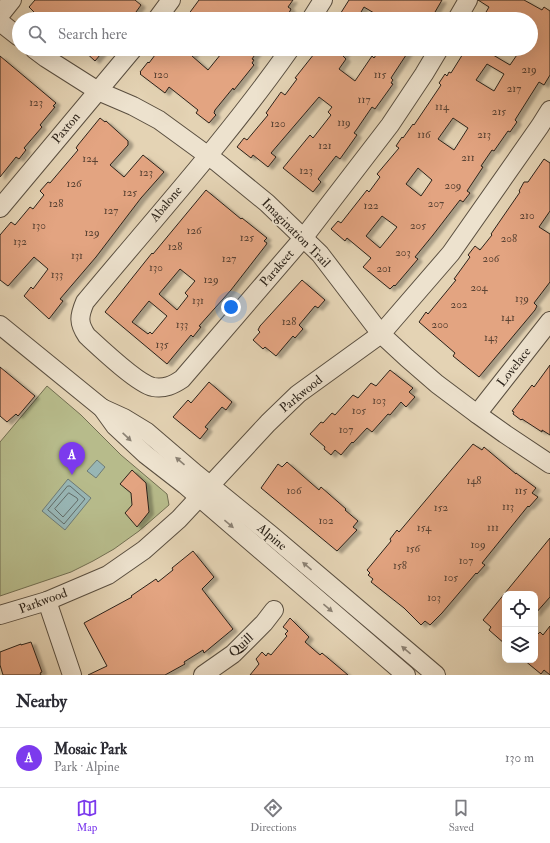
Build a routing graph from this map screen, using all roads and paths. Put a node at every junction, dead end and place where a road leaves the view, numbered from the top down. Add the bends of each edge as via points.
1 (12, 0) edge
2 (171, 0) edge
3 (323, 0) edge
4 (468, 0) edge
5 (162, 12) edge
6 (315, 12) edge
7 (461, 12) edge
8 (0, 15) edge
9 (0, 22) edge
10 (12, 31) edge
11 (43, 56) edge
12 (127, 56) edge
13 (285, 56) edge
14 (434, 56) edge
15 (98, 91) junction
16 (550, 110) edge
17 (208, 155) junction
18 (0, 208) edge
19 (304, 237) junction
20 (549, 323) edge
21 (0, 325) edge
22 (381, 334) junction
23 (113, 359) joint
24 (477, 414) junction
25 (550, 464) edge
26 (205, 492) junction
27 (48, 601) junction
28 (274, 610) dead end
29 (0, 615) edge
30 (72, 675) edge
31 (203, 675) edge
32 (406, 675) edge
33 (436, 675) edge

1 - 8 street
2 - 5 street
3 - 6 street
4 - 7 street
9 - 10 street
11 - 15 street, Imagination Trail
12 - 15 street, Paxton
13 - 17 street, Abalone
14 - 19 street, Parakeet via 390,125
15 - 17 street, Imagination Trail via 159,120
15 - 18 street, Paxton
16 - 22 street, Parkwood via 451,253
17 - 19 street, Imagination Trail
17 - 23 street, Abalone via 84,302 80,313 81,327 87,336
19 - 22 street, Imagination Trail
19 - 23 street, Parakeet via 182,378 173,385 152,386 140,381
20 - 24 street, Lovelace
21 - 26 street, Alpine via 102,408 115,426 145,454 185,486
22 - 24 street, Imagination Trail via 437,384
22 - 26 street, Parkwood via 298,394
24 - 25 street, Imagination Trail
26 - 27 street, Parkwood via 144,550 108,575
26 -> 32 street, Alpine
33 -> 26 street, Alpine via 271,535
27 - 29 street, Parkwood
27 - 30 street
28 - 31 street, Quill via 233,654

